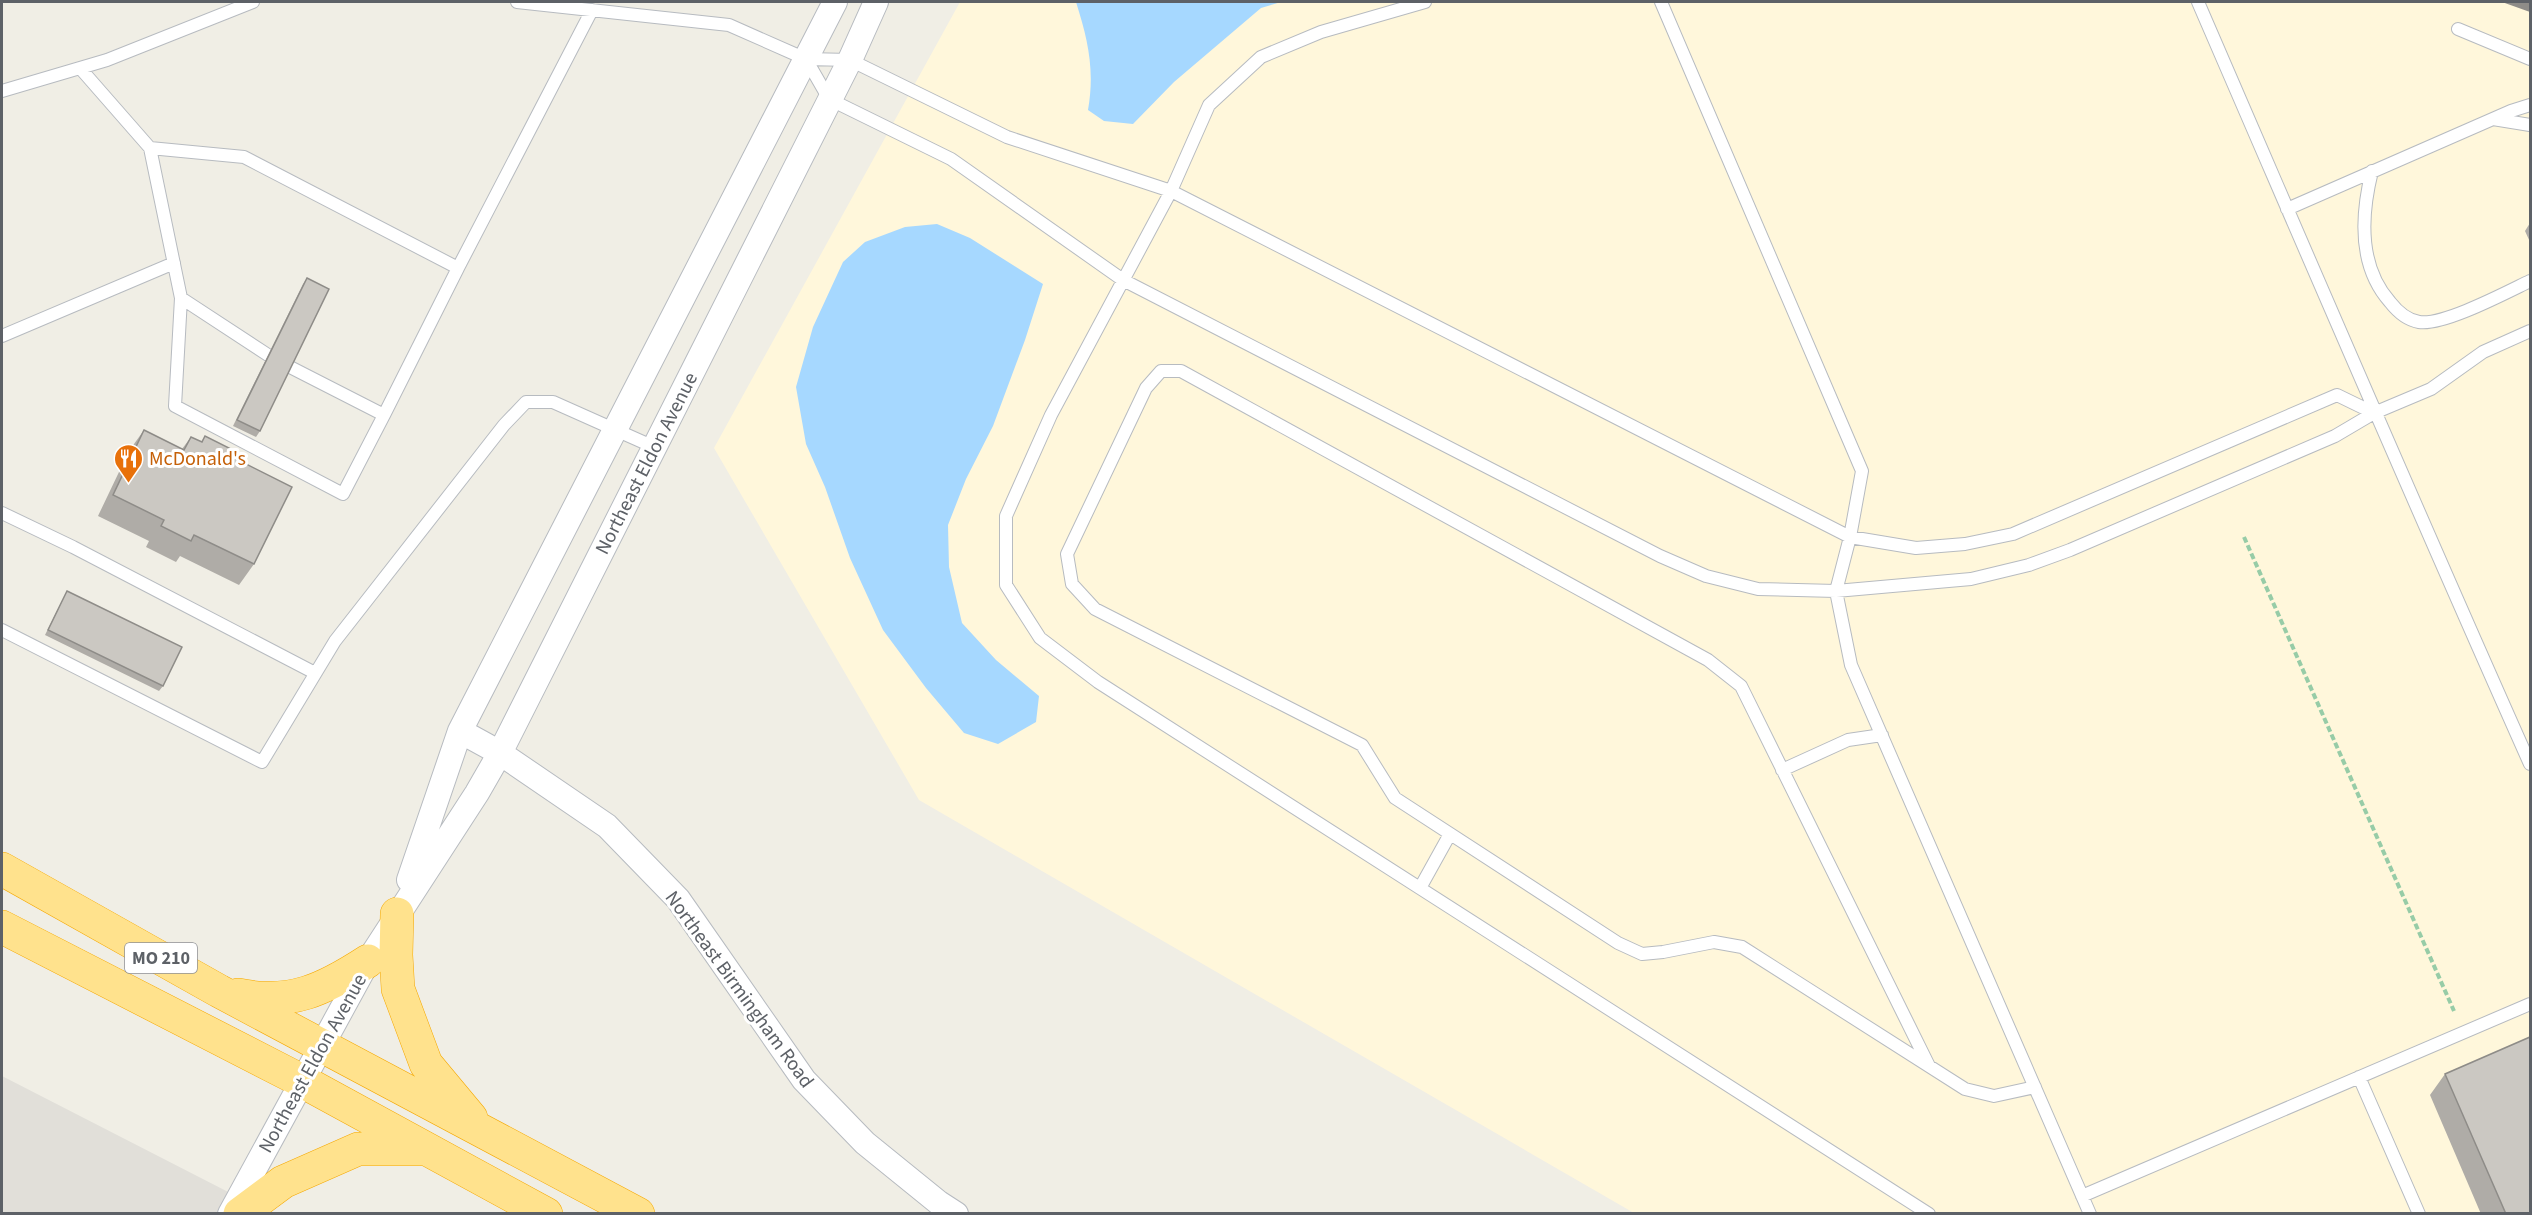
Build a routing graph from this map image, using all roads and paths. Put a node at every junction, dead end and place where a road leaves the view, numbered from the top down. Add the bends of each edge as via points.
1 (253, 2) edge
2 (517, 2) edge
3 (835, 2) edge
4 (876, 2) edge
5 (1425, 2) edge
6 (1661, 2) edge
7 (2198, 2) edge
8 (592, 10) junction
9 (2458, 29) dead end
10 (806, 58) junction
11 (2530, 59) edge
12 (850, 60) junction
13 (80, 68) junction
14 (2, 91) edge
15 (829, 99) junction
16 (2530, 105) edge
17 (2492, 119) junction
18 (2530, 125) edge
19 (150, 147) junction
20 (2373, 171) junction
21 (1171, 191) junction
22 (2288, 209) junction
23 (174, 262) junction
24 (458, 268) junction
25 (1123, 280) junction
26 (2530, 281) edge
27 (181, 297) junction
28 (2530, 331) edge
29 (2, 336) edge
30 (268, 355) edge
31 (290, 367) edge
32 (2374, 413) junction
33 (384, 415) junction
34 (615, 428) junction
35 (654, 447) junction
36 (2, 513) edge
37 (1850, 537) junction
38 (2244, 537) dead end
39 (1836, 591) junction
40 (2, 630) edge
41 (315, 673) junction
42 (460, 731) junction
43 (1882, 735) junction
44 (500, 753) junction
45 (2530, 764) edge
46 (1782, 770) junction
47 (1450, 834) junction
48 (2, 869) edge
49 (1420, 888) junction
50 (397, 914) junction
51 (2, 927) edge
52 (368, 961) junction
53 (219, 991) junction
54 (2530, 1004) edge
55 (2454, 1011) dead end
56 (321, 1046) junction
57 (1929, 1066) junction
58 (2359, 1077) junction
59 (302, 1081) junction
60 (2035, 1087) junction
61 (482, 1131) junction
62 (430, 1150) junction
63 (2082, 1196) junction
64 (230, 1214) edge
65 (240, 1214) edge
66 (546, 1214) edge
67 (638, 1214) edge
68 (956, 1214) edge
69 (1929, 1214) edge
70 (2090, 1214) edge
71 (2419, 1214) edge

1 - 13 lane
2 - 8 lane
3 - 10 street, Northeast Eldon Avenue
4 - 12 street, Northeast Eldon Avenue
5 - 21 lane via 1321,32 1261,57 1209,105
6 - 37 lane via 1862,471
7 - 22 lane
8 - 10 lane via 729,25
8 - 24 lane
9 - 11 lane
10 - 12 lane
10 - 15 lane
10 - 34 street, Northeast Eldon Avenue
12 - 15 street, Northeast Eldon Avenue
12 - 21 lane via 1007,137
13 - 14 lane
13 - 19 lane
15 - 25 lane via 951,159
15 - 35 street, Northeast Eldon Avenue
16 - 17 lane
17 - 18 lane
17 - 20 lane
19 - 23 lane
19 - 24 lane via 244,157
20 - 22 lane
20 - 26 lane via 2363,228 2369,263 2379,290 2399,313 2420,322 2451,316
21 - 25 lane
21 - 37 lane
22 - 32 lane
23 - 27 lane
23 - 29 lane
24 - 33 lane
25 - 39 lane via 1669,560 1706,576 1758,589
25 - 49 lane via 1051,415 1005,516 1006,585 1040,638 1098,682
27 - 30 lane
27 - 33 lane via 175,406 343,494
28 - 32 lane via 2483,352 2431,389
31 - 33 lane
32 - 37 lane via 2337,395 2013,534 1965,544 1916,548
32 - 39 lane via 2335,436 2029,565 1971,579
32 - 45 lane
34 - 35 lane
34 - 41 lane via 553,402 526,402 335,641
34 - 42 street, Northeast Eldon Avenue
35 - 44 street, Northeast Eldon Avenue
36 - 41 lane
37 - 39 lane
38 - 55 path
39 - 43 lane via 1851,664
40 - 41 lane via 262,762
42 - 44 street, Northeast Birmingham Road
42 - 50 street, Northeast Eldon Avenue
43 - 46 lane via 1848,740
43 - 60 lane
44 - 50 street, Northeast Eldon Avenue
44 - 68 street, Northeast Birmingham Road via 607,826 678,899 804,1080 865,1143
46 - 47 lane via 1741,686 1708,660 1181,372 1161,371 1146,388 1067,554 1072,584 1095,609 1362,745 1395,798
46 - 57 lane
47 - 49 lane
47 - 57 lane via 1618,943 1642,954 1714,942 1742,947
48 - 53 highway, MO 210
49 - 69 lane
50 - 52 street, Northeast Eldon Avenue
50 - 61 highway via 398,989 426,1064
51 - 59 highway, MO 210
52 - 53 highway via 333,984 283,998 261,1000
52 - 56 street, Northeast Eldon Avenue
53 - 56 highway, MO 210
54 - 58 lane
56 - 59 street, Northeast Eldon Avenue
56 - 61 highway, MO 210
57 - 60 lane via 1965,1089 1994,1096
58 - 63 lane
58 - 71 lane
59 - 62 highway, MO 210
59 - 64 street, Northeast Eldon Avenue
60 - 63 lane
61 - 67 highway, MO 210
62 - 65 highway via 358,1149 283,1182
62 - 66 highway, MO 210
63 - 70 lane

